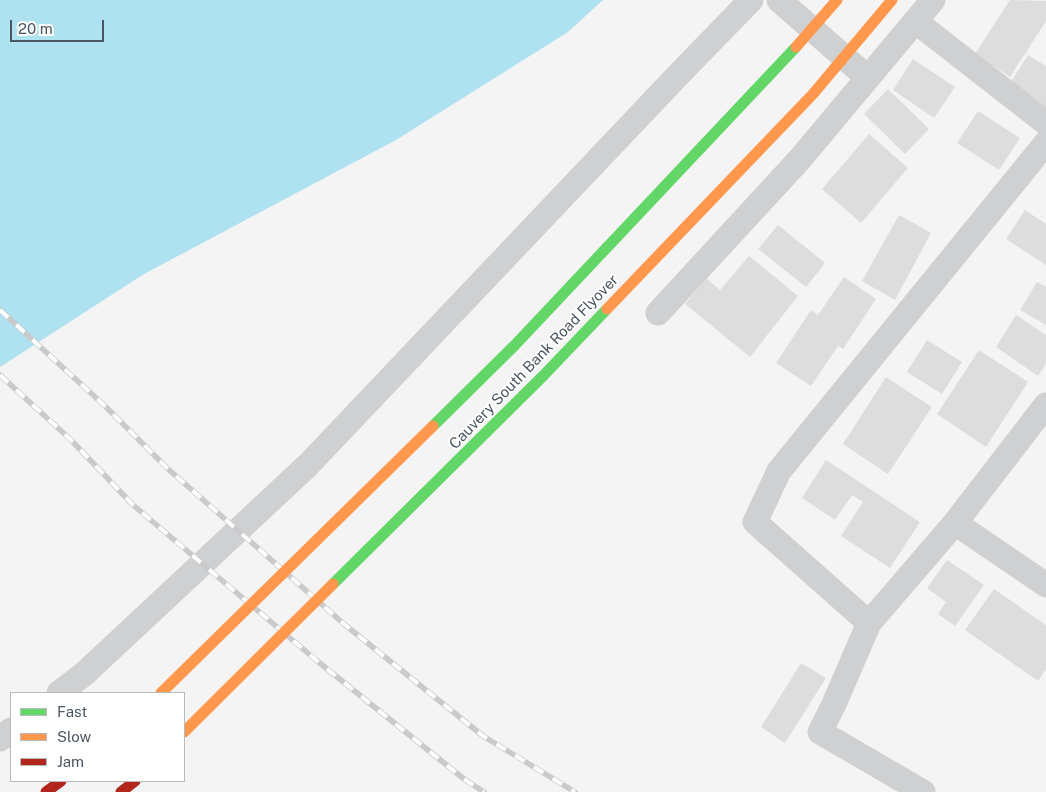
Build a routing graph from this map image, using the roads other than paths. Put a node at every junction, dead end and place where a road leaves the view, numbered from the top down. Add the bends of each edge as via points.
1 (751, 0) edge
2 (779, 0) edge
3 (838, 0) edge
4 (892, 0) edge
5 (933, 0) edge
6 (915, 21) junction
7 (868, 78) junction
8 (1046, 123) edge
9 (1046, 143) edge
10 (658, 313) dead end
11 (1046, 405) edge
12 (955, 523) junction
13 (1046, 585) edge
14 (869, 623) junction
15 (60, 692) edge
16 (162, 692) edge
17 (10, 731) edge
18 (185, 731) edge
19 (0, 739) edge
20 (60, 782) edge
21 (134, 782) edge
22 (46, 792) edge
23 (121, 792) edge
24 (923, 792) edge

1 - 15 street via 308,465 84,674
2 - 7 street
3 - 16 main road, Cauvery South Bank Road Flyover, bridge via 782,65 515,345
4 - 18 main road, Cauvery South Bank Road Flyover, bridge via 813,94 544,375
5 - 6 street
6 - 7 street
6 - 8 street
7 - 10 street via 800,159
9 - 14 street via 780,471 755,522
11 - 12 street
12 - 13 street
12 - 14 street
14 - 24 street via 820,732
17 - 19 street
20 - 22 main road
21 - 23 main road

